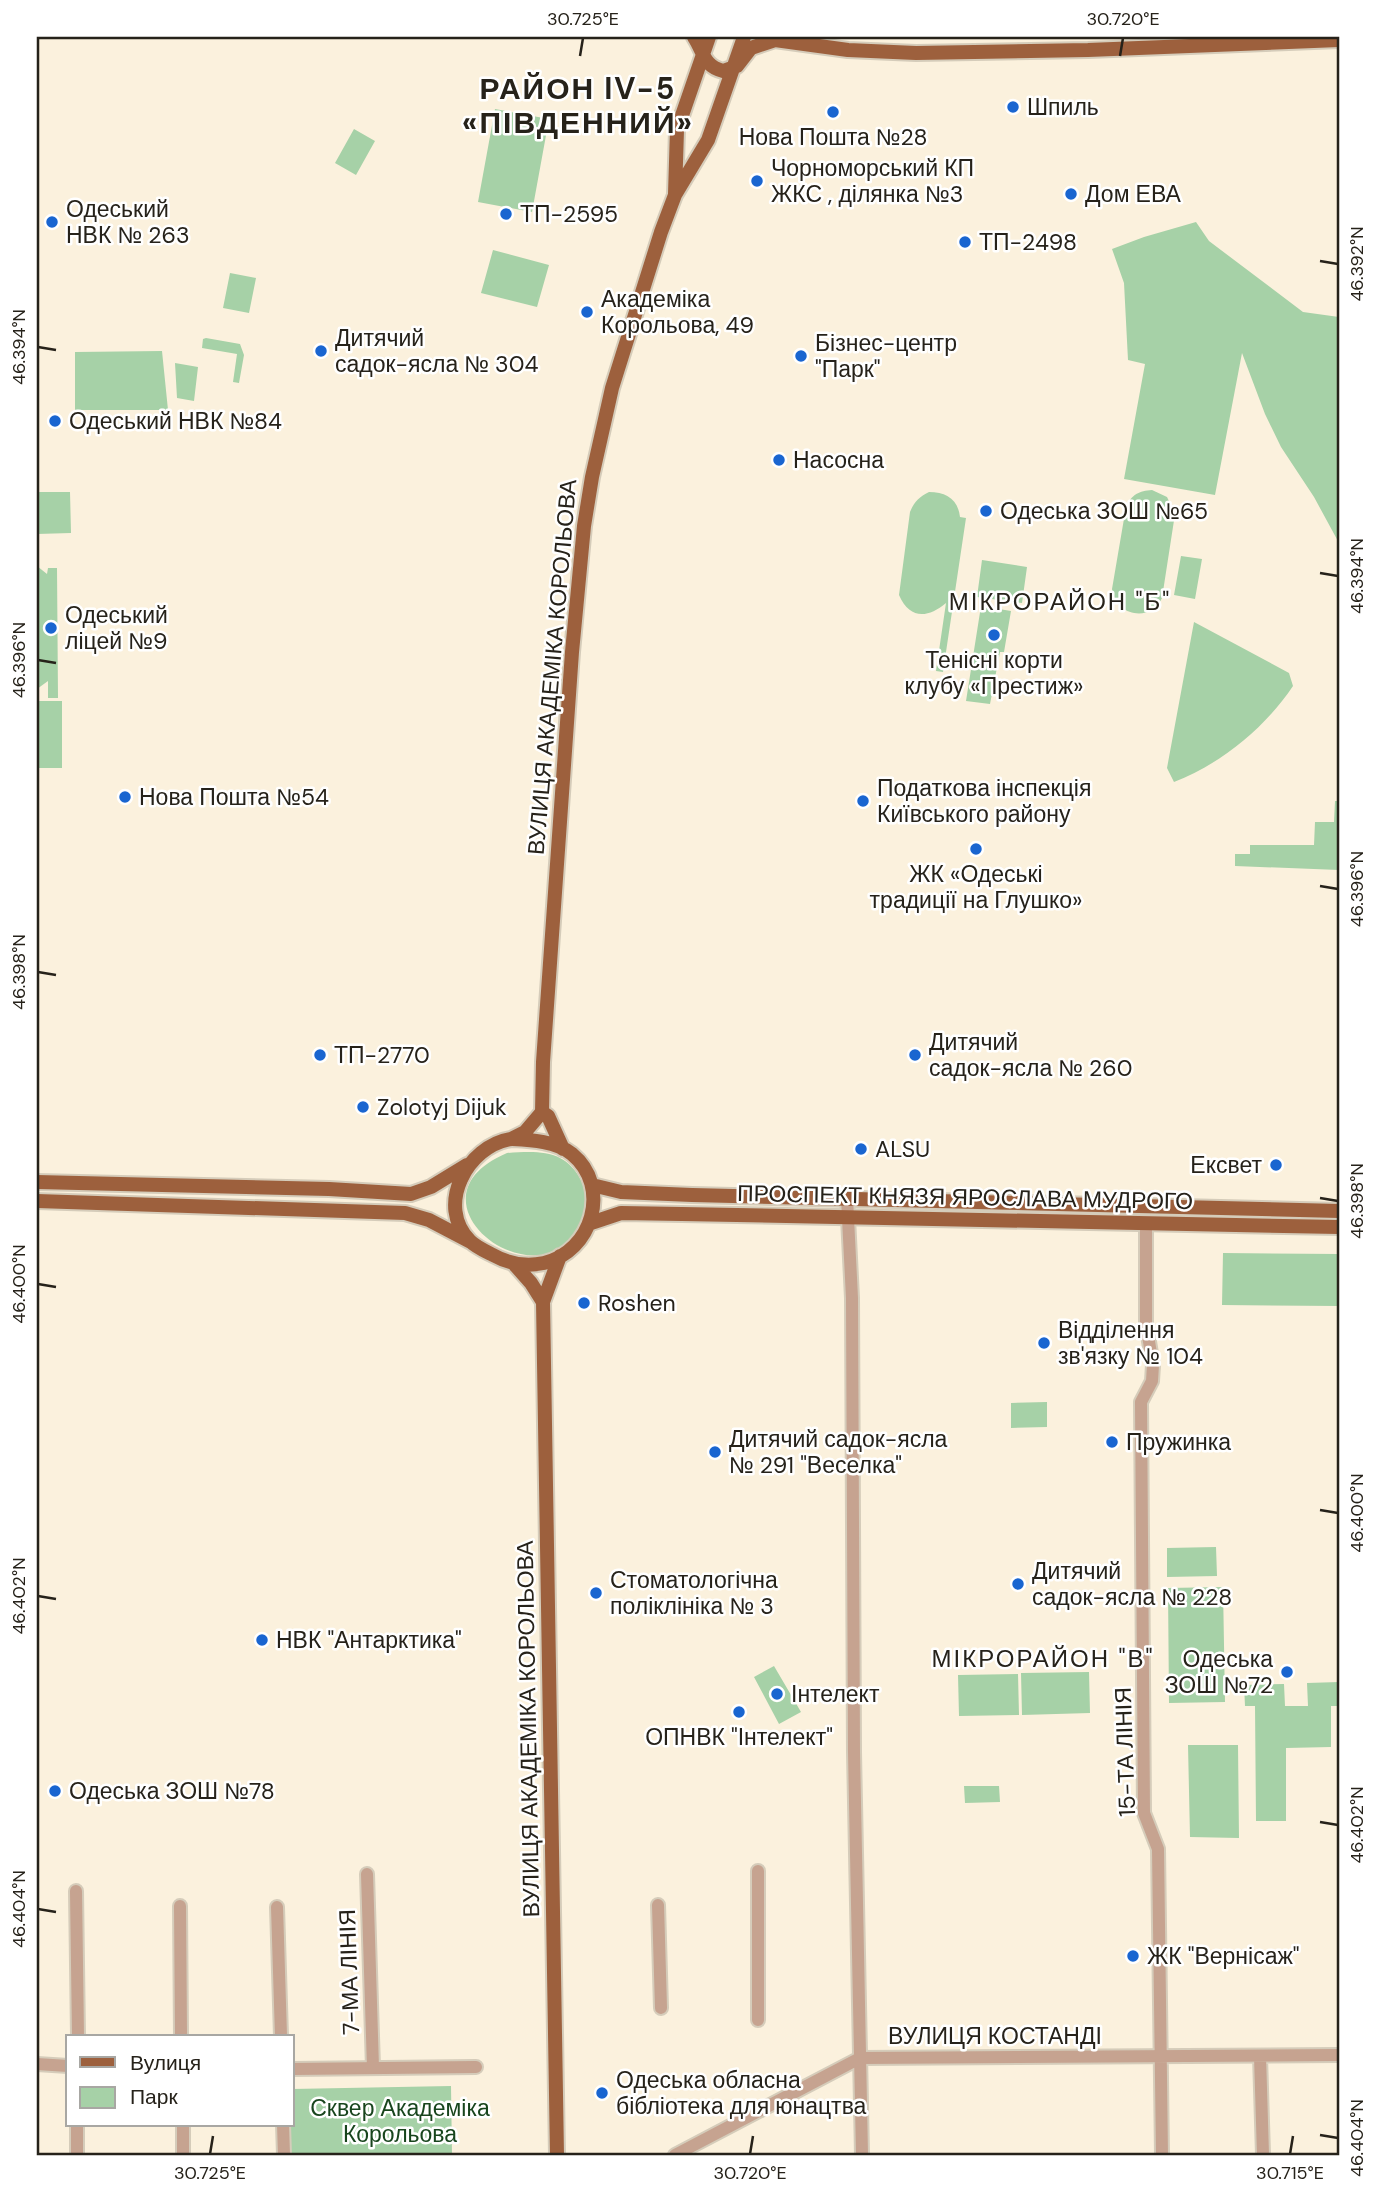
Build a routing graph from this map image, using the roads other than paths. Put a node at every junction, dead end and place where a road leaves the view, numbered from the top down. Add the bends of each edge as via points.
1 (694, 37) edge
2 (709, 37) edge
3 (744, 37) edge
4 (774, 38) edge
5 (1339, 40) edge
6 (702, 57) junction
7 (733, 68) junction
8 (675, 195) junction
9 (542, 1112) junction
10 (510, 1139) junction
11 (564, 1149) junction
12 (467, 1165) junction
13 (37, 1182) edge
14 (592, 1185) junction
15 (847, 1198) junction
16 (37, 1201) edge
17 (1146, 1205) junction
18 (1339, 1211) edge
19 (849, 1218) junction
20 (591, 1223) junction
21 (1146, 1223) junction
22 (1339, 1227) edge
23 (471, 1242) junction
24 (560, 1256) junction
25 (515, 1265) junction
26 (543, 1302) junction
27 (758, 1871) dead end
28 (368, 1874) dead end
29 (76, 1891) dead end
30 (658, 1905) dead end
31 (180, 1906) dead end
32 (277, 1907) dead end
33 (661, 2008) dead end
34 (758, 2021) dead end
35 (78, 2035) edge
36 (181, 2035) edge
37 (281, 2035) edge
38 (1339, 2055) edge
39 (1161, 2056) junction
40 (1260, 2056) junction
41 (860, 2058) junction
42 (37, 2064) edge
43 (66, 2066) edge
44 (476, 2067) dead end
45 (373, 2068) junction
46 (294, 2069) edge
47 (77, 2126) edge
48 (183, 2126) edge
49 (283, 2126) edge
50 (77, 2155) edge
51 (183, 2155) edge
52 (284, 2155) edge
53 (556, 2155) edge
54 (675, 2155) edge
55 (862, 2155) edge
56 (1162, 2155) edge
57 (1263, 2155) edge

1 - 6 main road
2 - 6 main road, ВУЛИЦЯ АКАДЕМІКА КОРОЛЬОВА
3 - 7 main road, ВУЛИЦЯ АКАДЕМІКА КОРОЛЬОВА
4 - 5 main road via 848,50 916,53
4 - 7 main road via 751,48
6 - 7 main road via 719,70
6 - 8 main road, ВУЛИЦЯ АКАДЕМІКА КОРОЛЬОВА via 677,130
7 - 8 main road, ВУЛИЦЯ АКАДЕМІКА КОРОЛЬОВА via 708,140
8 - 9 main road, ВУЛИЦЯ АКАДЕМІКА КОРОЛЬОВА via 612,388 584,526
9 - 10 main road via 525,1132
9 - 11 main road
10 - 11 main road
10 - 12 main road via 480,1152
11 - 14 main road via 580,1163
12 - 13 main road via 411,1194
12 - 23 main road via 455,1201 456,1217
14 - 15 main road, ПРОСПЕКТ КНЯЗЯ ЯРОСЛАВА МУДРОГО via 621,1192
14 - 20 main road
15 - 17 main road, ПРОСПЕКТ КНЯЗЯ ЯРОСЛАВА МУДРОГО
15 - 19 street
16 - 23 main road via 405,1213
17 - 18 main road, ПРОСПЕКТ КНЯЗЯ ЯРОСЛАВА МУДРОГО
17 - 21 main road
19 - 20 main road, ПРОСПЕКТ КНЯЗЯ ЯРОСЛАВА МУДРОГО via 621,1213
19 - 21 main road, ПРОСПЕКТ КНЯЗЯ ЯРОСЛАВА МУДРОГО
19 - 41 street
20 - 24 main road via 578,1243
21 - 22 main road, ПРОСПЕКТ КНЯЗЯ ЯРОСЛАВА МУДРОГО
21 - 39 street, 15-ТА ЛІНІЯ via 1146,1324 1153,1365 1152,1381 1141,1402 1143,1778 1144,1817 1158,1849
23 - 25 main road
24 - 25 main road via 547,1263
24 - 26 main road, ВУЛИЦЯ АКАДЕМІКА КОРОЛЬОВА
25 - 26 main road
26 - 53 main road, ВУЛИЦЯ АКАДЕМІКА КОРОЛЬОВА
27 - 34 street
28 - 45 street, 7-МА ЛІНІЯ
29 - 35 street
30 - 33 street
31 - 36 street
32 - 37 street
38 - 40 street, ВУЛИЦЯ КОСТАНДІ
39 - 40 street, ВУЛИЦЯ КОСТАНДІ
39 - 41 street, ВУЛИЦЯ КОСТАНДІ
39 - 56 street, 15-ТА ЛІНІЯ
40 - 57 street
41 - 54 street, ВУЛИЦЯ КОСТАНДІ
41 - 55 street
42 - 43 street
44 - 45 street
45 - 46 street
47 - 50 street
48 - 51 street
49 - 52 street

